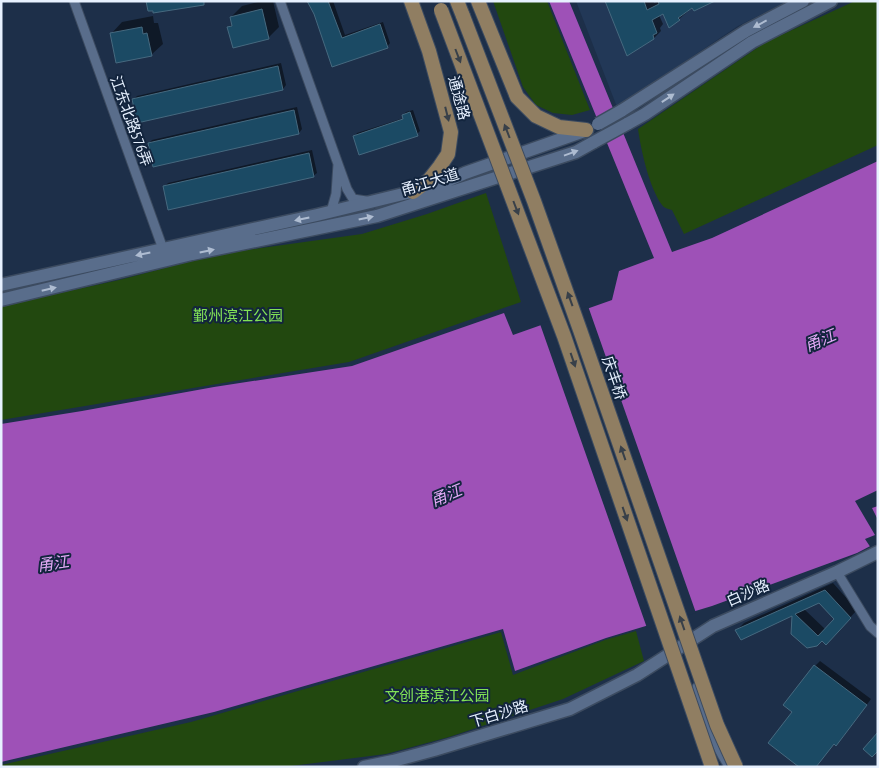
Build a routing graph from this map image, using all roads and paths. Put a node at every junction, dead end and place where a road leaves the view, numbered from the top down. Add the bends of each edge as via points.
1 (74, 1) edge
2 (280, 1) edge
3 (410, 1) edge
4 (438, 1) edge
5 (458, 1) edge
6 (478, 1) edge
7 (803, 1) edge
8 (831, 1) edge
9 (592, 127) junction
10 (338, 164) junction
11 (413, 192) junction
12 (374, 202) junction
13 (331, 212) junction
14 (163, 249) junction
15 (2, 282) edge
16 (3, 299) edge
17 (878, 552) edge
18 (837, 572) junction
19 (878, 633) edge
20 (700, 634) junction
21 (637, 675) joint
22 (364, 767) edge
23 (712, 767) edge
24 (730, 767) edge
25 (736, 767) edge

1 - 14 street, 江东北路576弄
2 - 10 street
3 -> 11 main road, 通途路 via 429,51 451,132 448,154 429,180
4 -> 23 main road, bridge via 564,336
25 -> 5 main road, 庆丰桥, bridge via 717,725 534,201
6 - 9 main road via 517,97 536,116 559,127
7 -> 9 main road, 甬江大道, bridge via 746,31
16 -> 8 main road, 甬江大道, bridge via 192,254 377,216 568,154 645,114 752,42
9 - 11 main road, 甬江大道
10 - 12 street via 353,199
10 - 13 street
11 - 12 main road, 甬江大道
12 - 13 main road, 甬江大道
13 -> 14 main road, 甬江大道
14 -> 15 main road, 甬江大道
15 - 16 street
17 - 18 main road, 白沙路
18 - 19 street via 870,626
18 - 20 main road, 白沙路
20 - 21 main road, 白沙路
20 - 24 street via 693,642 689,662 705,714
21 - 22 main road, 下白沙路 via 570,709 434,750

